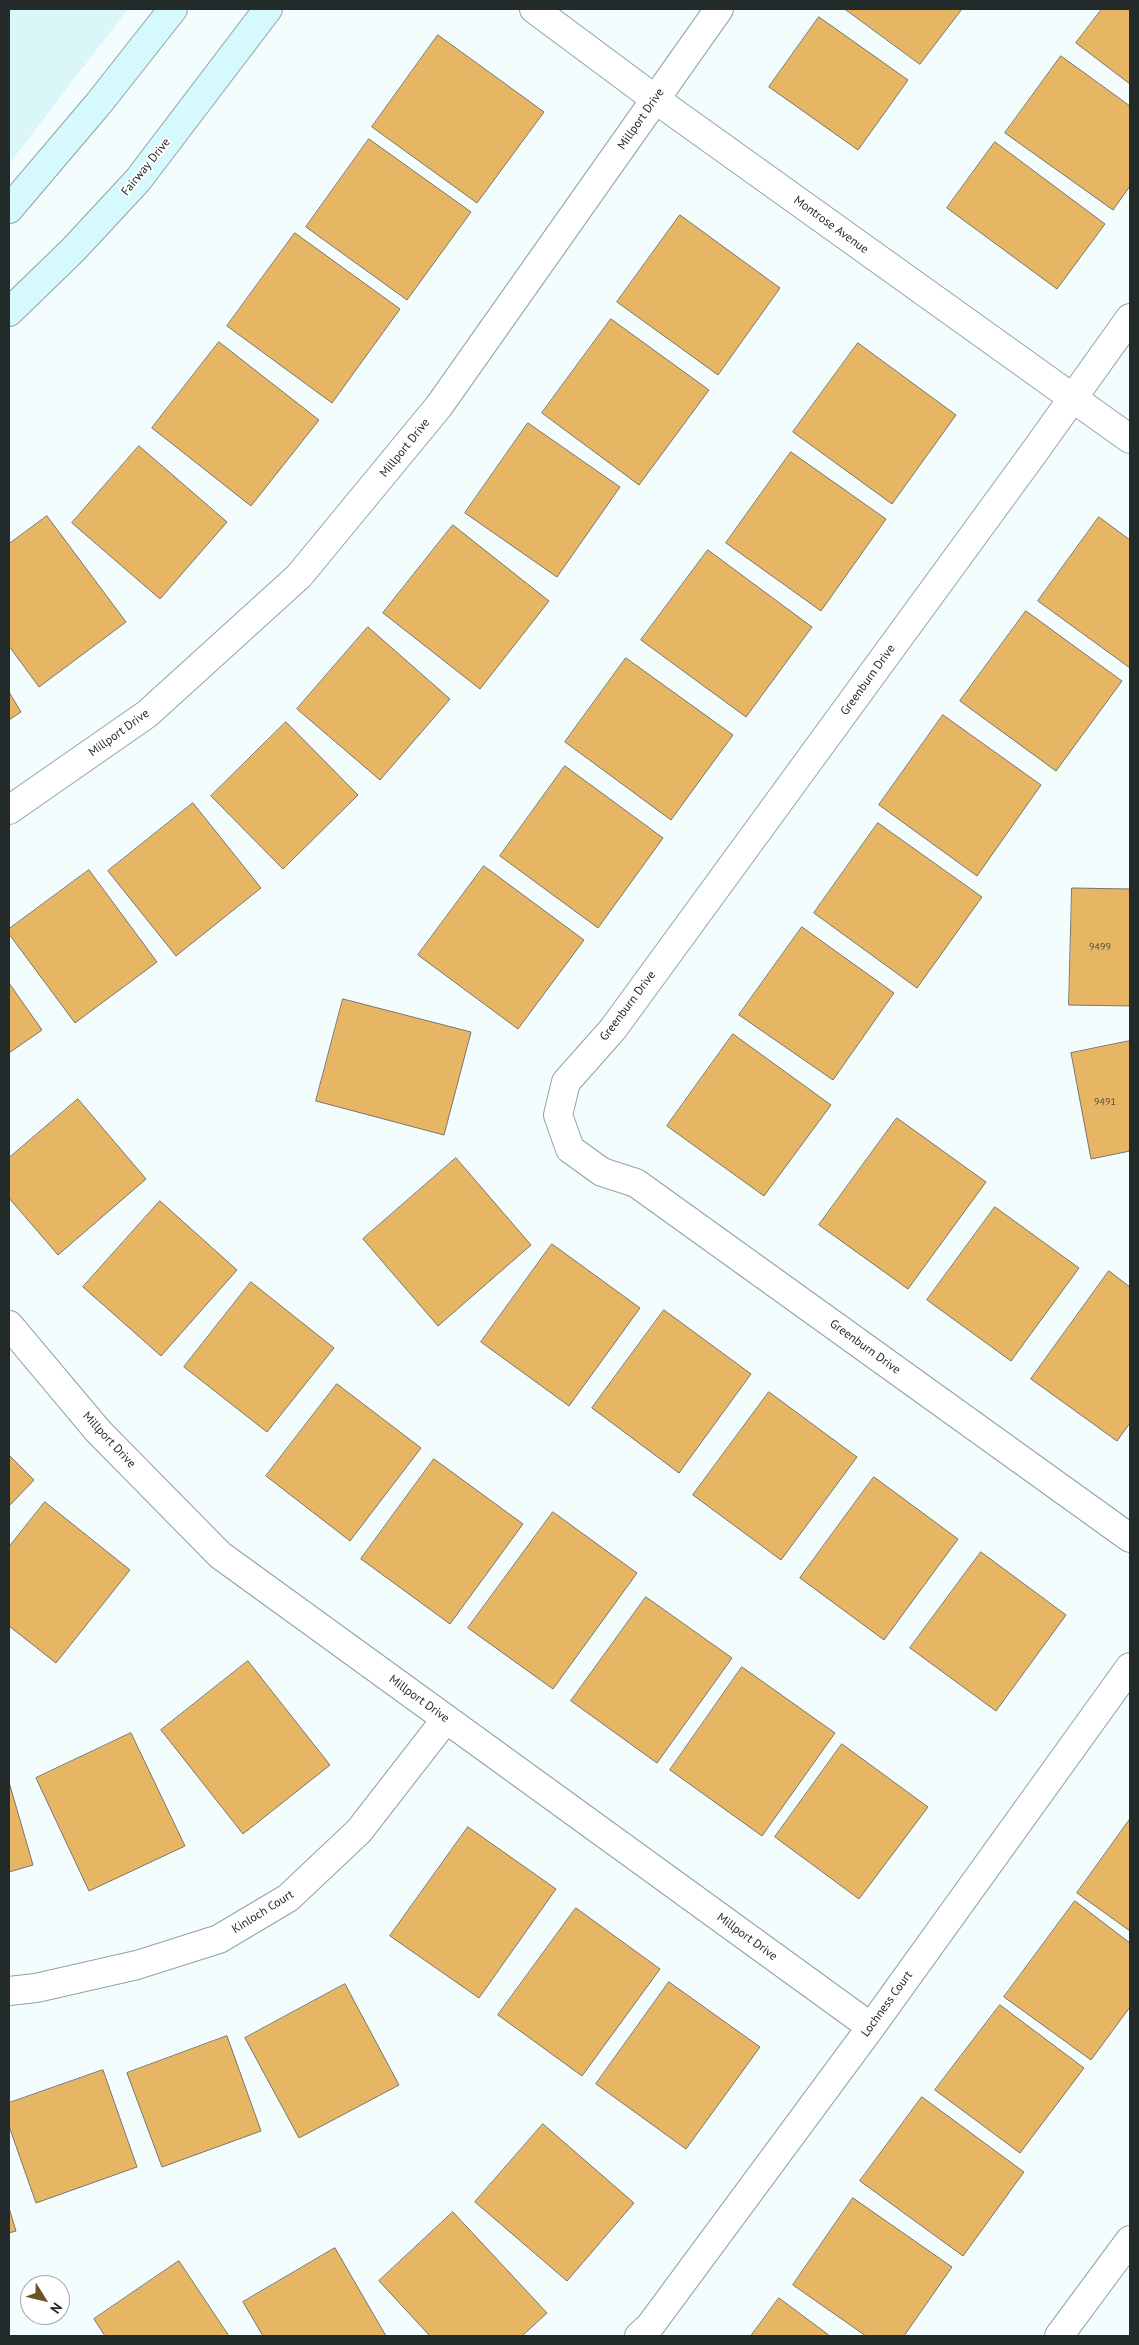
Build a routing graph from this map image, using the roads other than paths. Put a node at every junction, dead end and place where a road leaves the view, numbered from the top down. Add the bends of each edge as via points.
1 (173, 9) edge
2 (268, 9) edge
3 (534, 9) edge
4 (719, 9) edge
5 (655, 99) junction
6 (9, 209) edge
7 (9, 312) edge
8 (1130, 318) edge
9 (1073, 399) junction
10 (1130, 439) edge
11 (9, 810) edge
12 (9, 1324) edge
13 (1130, 1538) edge
14 (1130, 1667) edge
15 (446, 1718) junction
16 (9, 1991) edge
17 (871, 2027) junction
18 (1130, 2240) edge
19 (639, 2336) edge
20 (1059, 2336) edge

1 - 6 main road via 68,141
2 - 7 main road, Fairway Drive via 138,180
3 - 5 street, Montrose Avenue
4 - 5 street, Millport Drive
5 - 9 street, Montrose Avenue
5 - 11 street, Millport Drive via 439,406 299,576 147,714
8 - 9 street, Greenburn Drive
9 - 10 street, Montrose Avenue
9 - 13 street, Greenburn Drive via 613,1029 566,1082 558,1115 570,1149 602,1172 636,1183
12 - 15 street, Millport Drive via 98,1430 220,1555
14 - 17 street, Lochness Court
15 - 16 street, Kinloch Court via 359,1831 288,1898 219,1939 138,1965
15 - 17 street, Millport Drive
17 - 19 street, Lochness Court via 650,2326
18 - 20 street

